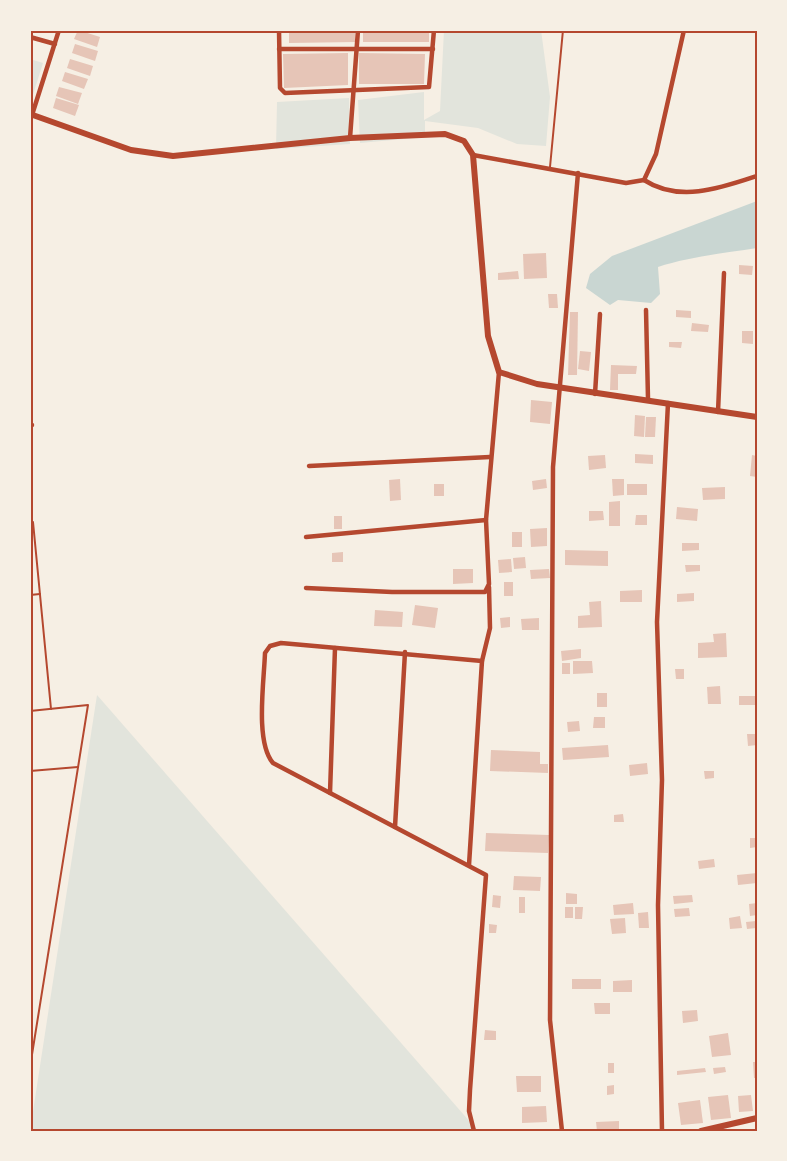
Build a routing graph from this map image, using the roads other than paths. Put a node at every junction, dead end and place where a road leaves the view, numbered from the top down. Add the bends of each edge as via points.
1 (59, 30) edge
2 (279, 30) edge
3 (358, 30) edge
4 (434, 30) edge
5 (563, 30) edge
6 (684, 30) edge
7 (30, 37) edge
8 (55, 44) junction
9 (279, 49) junction
10 (357, 49) junction
11 (433, 49) junction
12 (354, 91) junction
13 (31, 115) edge
14 (350, 138) junction
15 (473, 155) junction
16 (550, 168) junction
17 (578, 173) junction
18 (757, 176) edge
19 (645, 180) junction
20 (724, 273) dead end
21 (646, 310) dead end
22 (600, 314) dead end
23 (499, 372) junction
24 (559, 387) junction
25 (595, 394) junction
26 (648, 399) junction
27 (668, 403) junction
28 (718, 412) junction
29 (757, 417) edge
30 (490, 457) junction
31 (309, 466) dead end
32 (486, 520) junction
33 (33, 522) dead end
34 (306, 537) dead end
35 (489, 584) junction
36 (306, 588) dead end
37 (40, 594) junction
38 (30, 595) edge
39 (335, 648) junction
40 (405, 652) junction
41 (482, 661) junction
42 (51, 709) junction
43 (30, 711) edge
44 (78, 767) junction
45 (30, 771) edge
46 (330, 793) junction
47 (395, 827) junction
48 (469, 865) junction
49 (30, 949) edge
50 (30, 966) edge
51 (30, 1067) edge
52 (757, 1118) edge
53 (474, 1131) edge
54 (562, 1131) edge
55 (662, 1131) edge
56 (701, 1131) edge

1 - 8 street
2 - 9 street
3 - 10 street
4 - 11 street
5 - 16 lane
6 - 19 street via 656,154
7 - 8 street
8 - 13 street
9 - 10 street
9 - 12 street via 281,92
10 - 11 street
10 - 12 street
11 - 12 street via 429,87
12 - 14 street
13 - 14 street via 131,150 173,156
14 - 15 street via 445,134 464,141
15 - 16 street
15 - 23 street via 488,336
16 - 17 street
17 - 19 street via 626,183
17 - 24 street
18 - 19 street via 704,190 674,193
20 - 28 street
21 - 26 street
22 - 25 street
23 - 24 street
23 - 30 street
24 - 25 street
24 - 54 street via 553,466 550,1020
25 - 26 street
26 - 27 street
27 - 28 street
27 - 55 street via 657,622 662,780 658,905
28 - 29 street
30 - 31 street
30 - 32 street
32 - 34 street
32 - 35 street
33 - 37 lane
35 - 36 street via 485,592
35 - 41 street via 490,628
37 - 38 lane
37 - 42 lane
39 - 40 street
39 - 46 street
39 - 46 street via 280,644 270,646 265,653 266,755 273,763
40 - 41 street
40 - 47 street
41 - 48 street
42 - 43 lane
42 - 44 lane via 88,705
44 - 45 lane
44 - 51 lane
46 - 47 street
47 - 48 street
48 - 53 street via 486,875 469,1111
49 - 50 street
52 - 56 street

